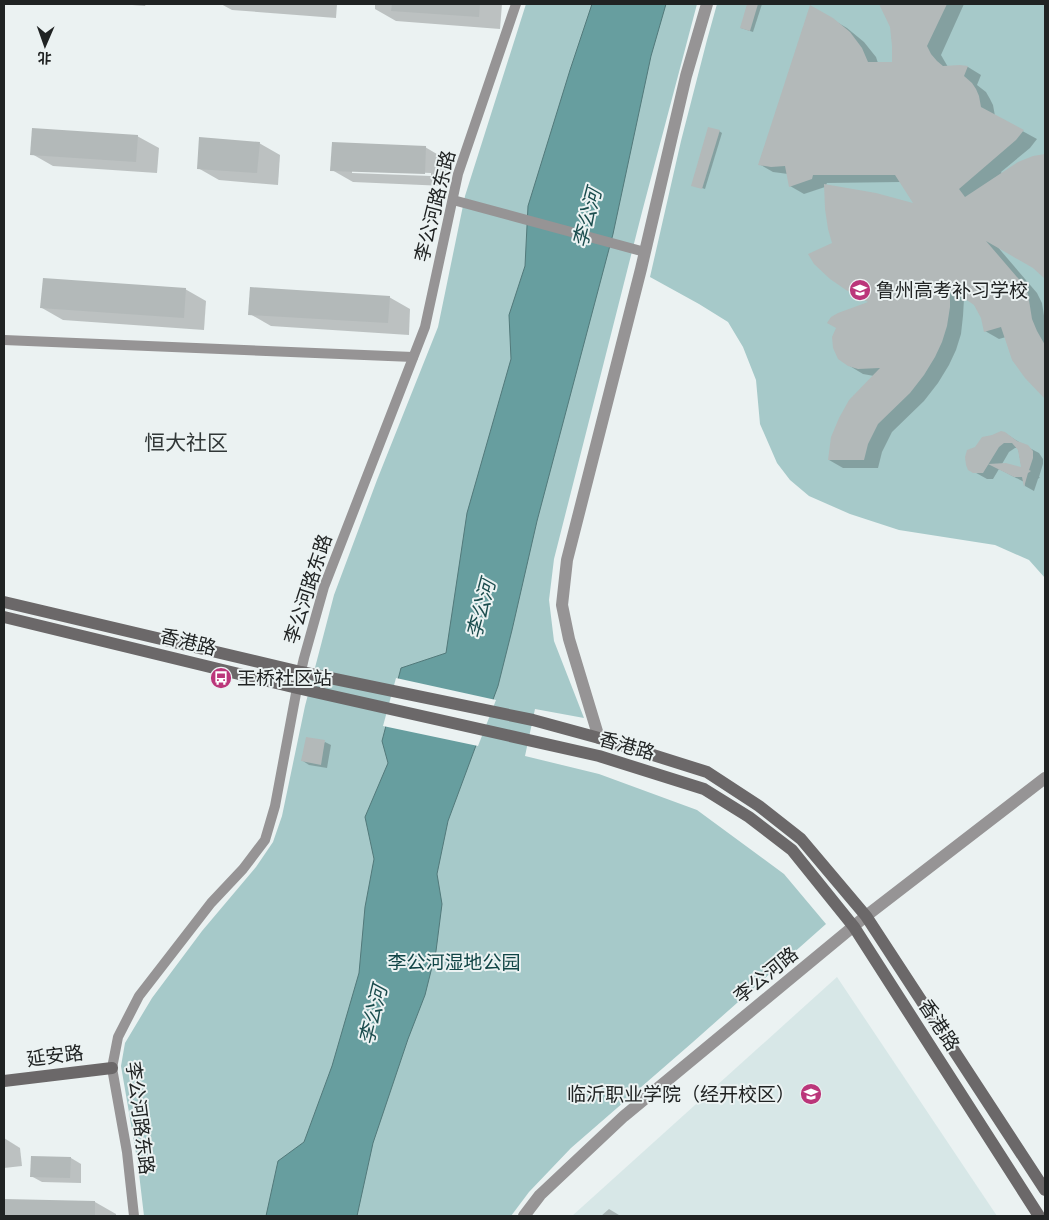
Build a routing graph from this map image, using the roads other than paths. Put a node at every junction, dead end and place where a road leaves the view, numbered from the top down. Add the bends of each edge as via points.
1 (516, 4) edge
2 (707, 4) edge
3 (453, 200) junction
4 (644, 252) junction
5 (4, 340) edge
6 (413, 357) junction
7 (4, 602) edge
8 (4, 617) edge
9 (301, 672) junction
10 (297, 688) junction
11 (599, 738) junction
12 (1045, 778) edge
13 (866, 916) junction
14 (854, 927) junction
15 (112, 1068) junction
16 (4, 1081) edge
17 (1045, 1190) edge
18 (134, 1216) edge
19 (524, 1216) edge
20 (1039, 1216) edge

1 - 3 street, 李公河路东路 via 458,174
2 - 4 street via 686,76
3 - 4 street
3 - 6 street, 李公河路东路 via 425,327
4 - 11 street via 567,560 562,605
5 - 6 street
6 - 9 street, 李公河路东路 via 324,586
7 - 9 main road, 香港路
8 - 10 main road, 香港路
9 - 10 street, 李公河路东路
9 - 11 main road, 香港路 via 533,720
10 - 14 main road, 香港路 via 598,756 704,789 749,817 792,850
10 - 15 street, 李公河路东路 via 275,806 265,840 139,996 118,1037
11 - 13 main road, 香港路 via 707,772 759,806 802,839
12 - 13 street, 李公河路
13 - 14 street, 李公河路
13 - 17 main road, 香港路
14 - 19 street, 李公河路 via 624,1116 540,1195
14 - 20 main road, 香港路
15 - 16 main road, 延安路
15 - 18 street, 李公河路东路

